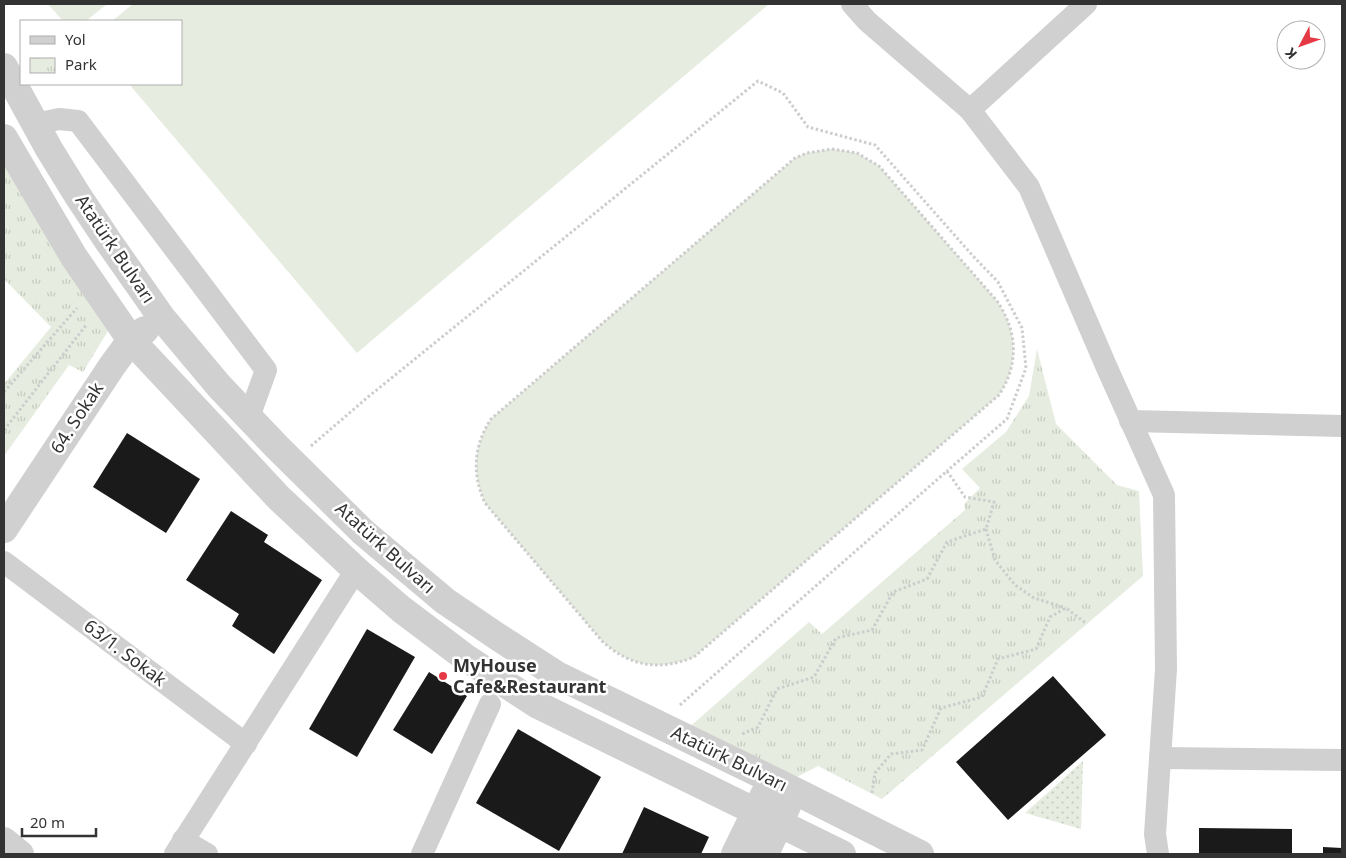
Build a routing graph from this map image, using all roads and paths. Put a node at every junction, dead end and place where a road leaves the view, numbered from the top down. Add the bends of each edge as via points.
1 (852, 4) edge
2 (1086, 4) edge
3 (4, 67) edge
4 (970, 110) junction
5 (35, 124) junction
6 (4, 138) edge
7 (888, 174) joint
8 (100, 294) junction
9 (162, 318) junction
10 (131, 340) junction
11 (4, 392) edge
12 (249, 417) junction
13 (1130, 421) junction
14 (1342, 426) edge
15 (4, 430) edge
16 (287, 456) junction
17 (947, 471) junction
18 (4, 529) edge
19 (986, 529) junction
20 (4, 562) edge
21 (356, 570) junction
22 (1066, 608) junction
23 (1087, 624) dead end
24 (490, 704) dead end
25 (656, 723) junction
26 (739, 735) dead end
27 (246, 744) junction
28 (1160, 758) junction
29 (1342, 760) edge
30 (783, 785) junction
31 (872, 793) dead end
32 (768, 817) junction
33 (4, 841) edge
34 (179, 847) edge
35 (20, 854) edge
36 (206, 854) edge
37 (422, 854) edge
38 (735, 854) edge
39 (765, 854) edge
40 (842, 854) edge
41 (920, 854) edge
42 (1158, 854) edge

1 - 4 street via 867,21
2 - 4 street
3 - 5 street, Atatürk Bulvarı
4 - 13 street via 1029,187
5 - 9 street, Atatürk Bulvarı via 108,241
5 - 12 street via 59,119 78,121 266,370
6 - 8 street, Atatürk Bulvarı via 74,257
7 - 7 path via 1004,312 1014,348 1014,361 1006,385 999,395 694,657 658,666 622,656 602,641 485,503 475,467 484,430 491,419 795,158 820,150 845,150 868,159
8 - 10 street, Atatürk Bulvarı
8 - 11 path
8 - 15 path
9 - 10 street, 64. Sokak
9 - 12 street, Atatürk Bulvarı
10 - 18 street, 64. Sokak
10 - 21 street, Atatürk Bulvarı via 279,498
12 - 16 street, Atatürk Bulvarı
13 - 14 street
13 - 28 street via 1164,495 1166,669
16 - 17 path via 310,447 758,81 783,93 808,127 875,145 998,282 1022,328 1026,368 1007,420
16 - 25 street, Atatürk Bulvarı via 363,532 445,601 557,674
17 - 19 path via 965,497 994,502
17 - 25 path via 676,709
19 - 22 path via 995,560 1015,585 1034,598
19 - 26 path via 947,542 927,579 893,592 872,630 836,638 814,677 777,689 758,727
20 - 27 street, 63/1. Sokak
21 - 27 street
21 - 32 street, Atatürk Bulvarı via 466,658 538,705
22 - 23 path
22 - 31 path via 1050,616 1036,649 998,658 982,696 941,708 922,750 891,754 875,773
24 - 37 street
25 - 30 street, Atatürk Bulvarı
27 - 34 street
28 - 29 street
28 - 42 street via 1155,834
30 - 32 street
30 - 41 street, Atatürk Bulvarı
32 - 38 street
32 - 39 street
32 - 40 street, Atatürk Bulvarı
33 - 35 street
34 - 36 street

